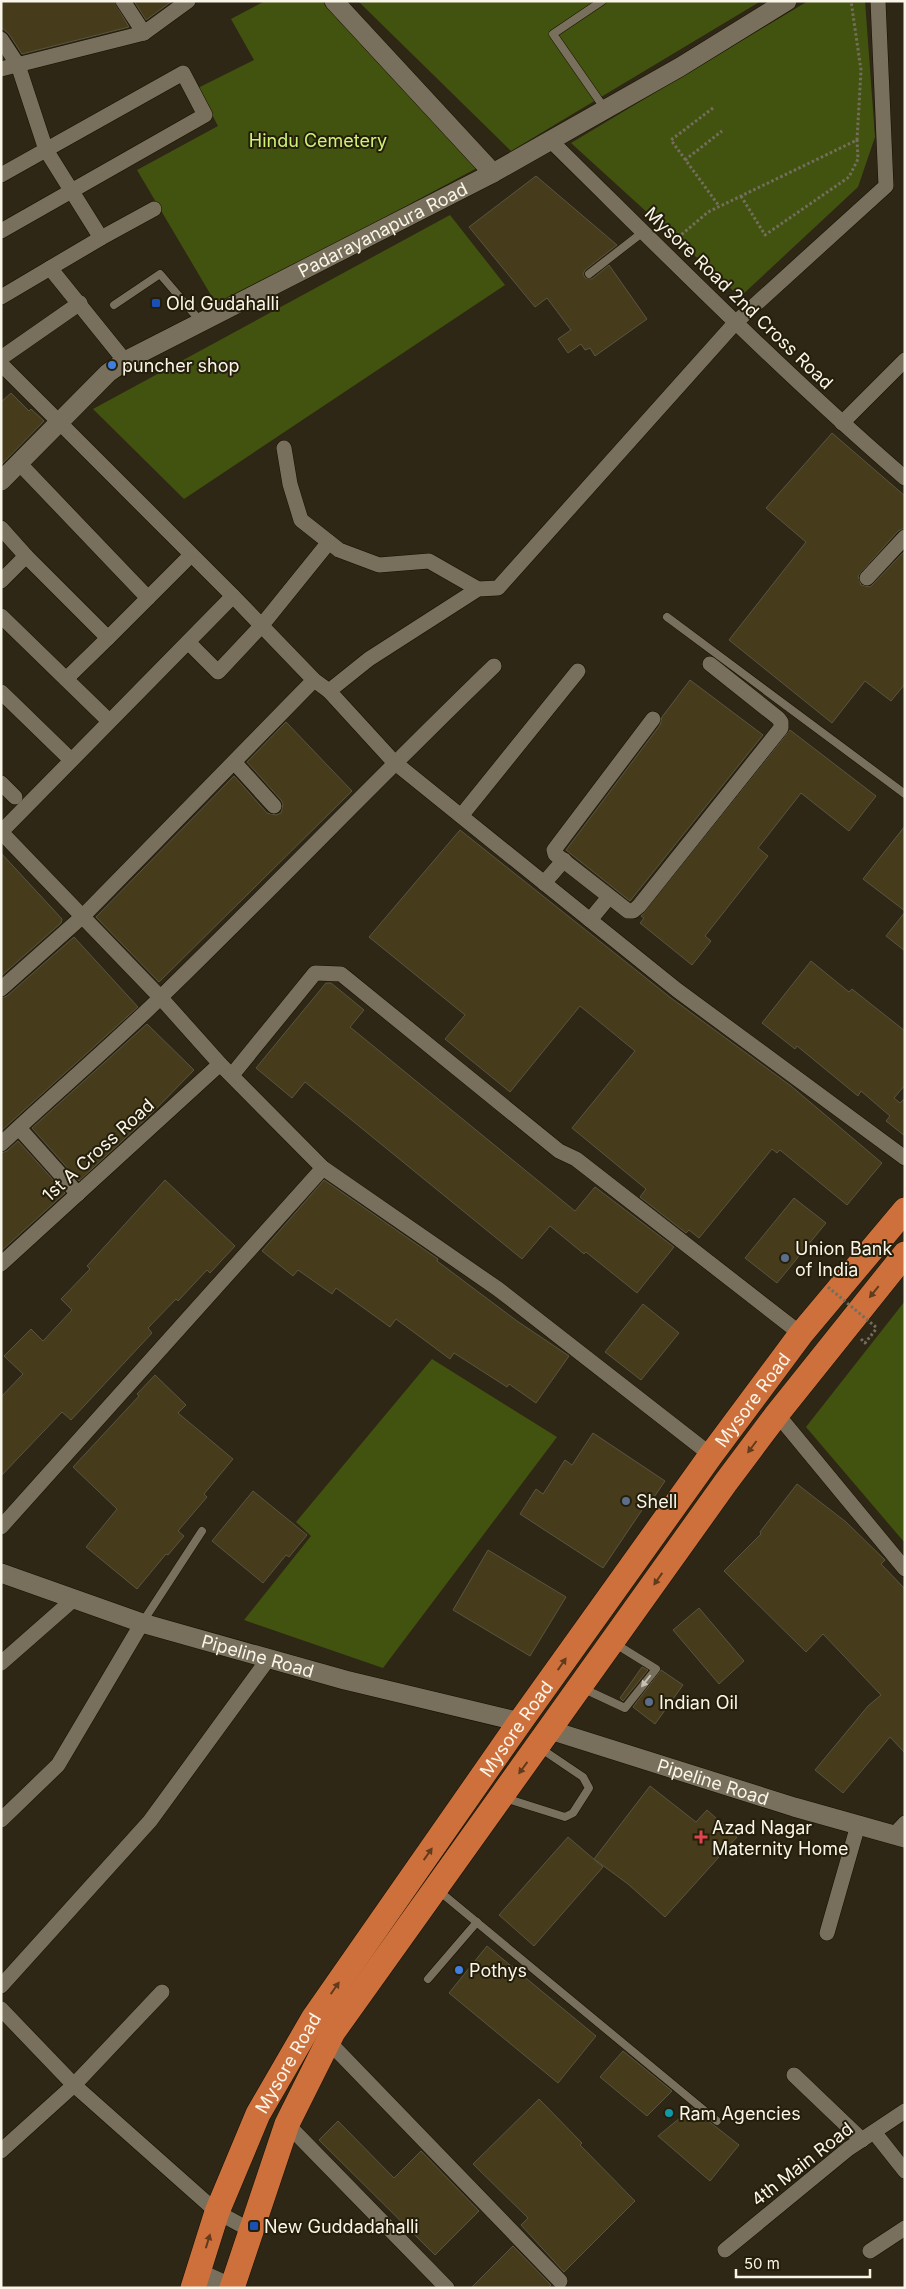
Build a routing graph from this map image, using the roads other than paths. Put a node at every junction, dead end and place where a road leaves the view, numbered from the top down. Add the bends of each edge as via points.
1 (123, 1) edge
2 (188, 1) edge
3 (334, 1) edge
4 (602, 1) edge
5 (787, 1) edge
6 (878, 1) edge
7 (144, 33) junction
8 (1, 39) edge
9 (18, 65) junction
10 (1, 69) edge
11 (606, 110) junction
12 (551, 141) junction
13 (46, 150) junction
14 (1, 174) edge
15 (493, 174) junction
16 (71, 192) junction
17 (154, 209) dead end
18 (1, 231) edge
19 (643, 232) junction
20 (101, 238) junction
21 (50, 268) junction
22 (589, 274) dead end
23 (1, 297) edge
24 (80, 303) junction
25 (114, 305) dead end
26 (201, 322) junction
27 (735, 322) junction
28 (1, 358) edge
29 (905, 360) edge
30 (125, 361) junction
31 (1, 364) edge
32 (12, 376) junction
33 (1, 386) edge
34 (58, 422) junction
35 (842, 423) junction
36 (284, 448) dead end
37 (18, 463) junction
38 (905, 478) edge
39 (1, 481) edge
40 (1, 528) edge
41 (905, 537) edge
42 (329, 542) junction
43 (191, 555) junction
44 (26, 556) junction
45 (867, 578) dead end
46 (1, 581) edge
47 (478, 590) junction
48 (233, 596) junction
49 (148, 598) junction
50 (1, 616) edge
51 (667, 617) dead end
52 (262, 625) junction
53 (108, 638) junction
54 (188, 642) junction
55 (710, 664) dead end
56 (494, 666) dead end
57 (578, 672) dead end
58 (66, 679) junction
59 (314, 680) junction
60 (329, 691) junction
61 (1, 692) edge
62 (654, 719) dead end
63 (109, 721) junction
64 (71, 760) junction
65 (234, 762) junction
66 (394, 762) junction
67 (1, 783) edge
68 (905, 794) edge
69 (15, 797) dead end
70 (274, 806) dead end
71 (461, 816) junction
72 (1, 832) edge
73 (564, 860) junction
74 (544, 883) junction
75 (609, 897) junction
76 (83, 916) junction
77 (590, 920) junction
78 (1, 989) edge
79 (160, 998) junction
80 (220, 1064) junction
81 (232, 1075) junction
82 (18, 1128) junction
83 (1, 1144) edge
84 (905, 1158) edge
85 (323, 1168) junction
86 (78, 1194) junction
87 (905, 1210) edge
88 (905, 1254) edge
89 (1, 1264) edge
90 (801, 1334) junction
91 (777, 1414) junction
92 (710, 1455) junction
93 (1, 1527) edge
94 (202, 1530) dead end
95 (905, 1569) edge
96 (1, 1573) edge
97 (74, 1599) junction
98 (142, 1623) junction
99 (613, 1642) junction
100 (269, 1658) junction
101 (1, 1663) edge
102 (581, 1687) junction
103 (520, 1722) junction
104 (544, 1738) junction
105 (502, 1797) junction
106 (1, 1820) edge
107 (858, 1825) junction
108 (901, 1832) edge
109 (436, 1888) junction
110 (477, 1922) junction
111 (827, 1933) dead end
112 (428, 1979) dead end
113 (1, 1986) edge
114 (162, 1992) dead end
115 (1, 2009) edge
116 (328, 2041) junction
117 (794, 2074) dead end
118 (74, 2085) junction
119 (905, 2111) edge
120 (717, 2121) dead end
121 (287, 2124) junction
122 (868, 2136) junction
123 (1, 2151) edge
124 (905, 2171) edge
125 (217, 2212) junction
126 (905, 2228) edge
127 (252, 2231) junction
128 (725, 2250) dead end
129 (870, 2251) dead end
130 (196, 2280) edge
131 (560, 2281) dead end
132 (232, 2288) edge
133 (447, 2288) edge

1 - 7 street
2 - 7 street
3 - 15 street
4 - 11 lane via 553,34
5 - 11 street, Padarayanapura Road
6 - 27 street via 886,186
7 - 9 street
8 - 9 street
9 - 10 street
9 - 13 street
11 - 12 street, Padarayanapura Road
12 - 15 street, Padarayanapura Road
12 - 19 street, Mysore Road 2nd Cross Road
13 - 14 street
13 - 16 street
13 - 16 street via 183,73 205,115
15 - 26 street, Padarayanapura Road
16 - 18 street
16 - 20 street
17 - 20 street
19 - 22 lane
19 - 27 street, Mysore Road 2nd Cross Road
20 - 21 street
21 - 23 street
21 - 24 street
24 - 28 street
24 - 30 street
25 - 26 lane via 160,274
26 - 30 street, Padarayanapura Road
27 - 35 street, Mysore Road 2nd Cross Road
27 - 47 street via 498,588
29 - 35 street
30 - 34 street, Padarayanapura Road via 108,373
31 - 32 street
32 - 33 street
32 - 34 street
34 - 37 street, Padarayanapura Road
34 - 43 street
35 - 38 street, Mysore Road 2nd Cross Road
36 - 42 street via 301,520
37 - 39 street, Padarayanapura Road
37 - 49 street
40 - 44 street
41 - 45 street
42 - 47 street via 339,550 378,565 429,561
42 - 52 street
43 - 48 street
43 - 49 street
44 - 46 street
44 - 53 street
47 - 60 street via 369,659
48 - 52 street
48 - 54 street
49 - 53 street
50 - 58 street
51 - 68 lane
52 - 54 street via 218,672
52 - 59 street
53 - 58 street
54 - 63 street
55 - 75 street via 778,718 782,722 781,728 639,906 628,911
56 - 66 street
57 - 71 street
58 - 63 street
59 - 60 street
59 - 65 street
60 - 66 street
61 - 64 street
62 - 73 street via 556,846 556,854
63 - 64 street
64 - 72 street
65 - 70 street
65 - 76 street
66 - 71 street
66 - 79 street
67 - 69 street
71 - 74 street
72 - 76 street
73 - 74 street
73 - 75 street
74 - 77 street
75 - 77 street
76 - 78 street
76 - 79 street
77 - 84 street via 677,990
79 - 80 street
79 - 82 street
80 - 81 street
80 - 86 street, 1st A Cross Road
81 - 85 street
81 - 90 street via 315,974 341,974 559,1151 576,1159
82 - 83 street
82 - 86 street
85 - 92 street via 498,1289
85 - 93 street
86 - 89 street, 1st A Cross Road
87 - 90 highway, Mysore Road
88 -> 91 highway, Mysore Road
90 - 92 highway, Mysore Road
91 - 95 street
91 -> 99 highway, Mysore Road
103 -> 92 highway, Mysore Road
94 - 98 lane
96 - 97 street, Pipeline Road
97 - 98 street, Pipeline Road
97 - 101 street
98 - 100 street, Pipeline Road
98 - 106 street via 58,1765
99 - 102 highway, Mysore Road
99 -> 102 lane via 656,1669 625,1708
100 - 103 street, Pipeline Road via 344,1680
100 - 113 street via 150,1822
102 - 104 highway, Mysore Road
125 -> 103 highway, Mysore Road via 258,2114 313,2019
104 -> 105 highway, Mysore Road
104 - 105 lane via 589,1788 573,1813 565,1817
104 - 107 street, Pipeline Road
105 - 109 highway, Mysore Road
107 - 108 street, Pipeline Road
107 - 111 street
109 - 110 lane
109 - 116 highway, Mysore Road
110 - 112 lane
110 - 120 lane
114 - 118 street
115 - 118 street
116 - 121 highway, Mysore Road
116 - 131 street
117 - 122 street
118 - 123 street
118 - 125 street
119 - 122 street, 4th Main Road
121 - 127 highway, Mysore Road
121 - 133 street
122 - 124 street
122 - 128 street, 4th Main Road
125 - 127 street
130 -> 125 highway, Mysore Road
126 - 129 street
127 - 132 highway, Mysore Road
130 - 132 street

